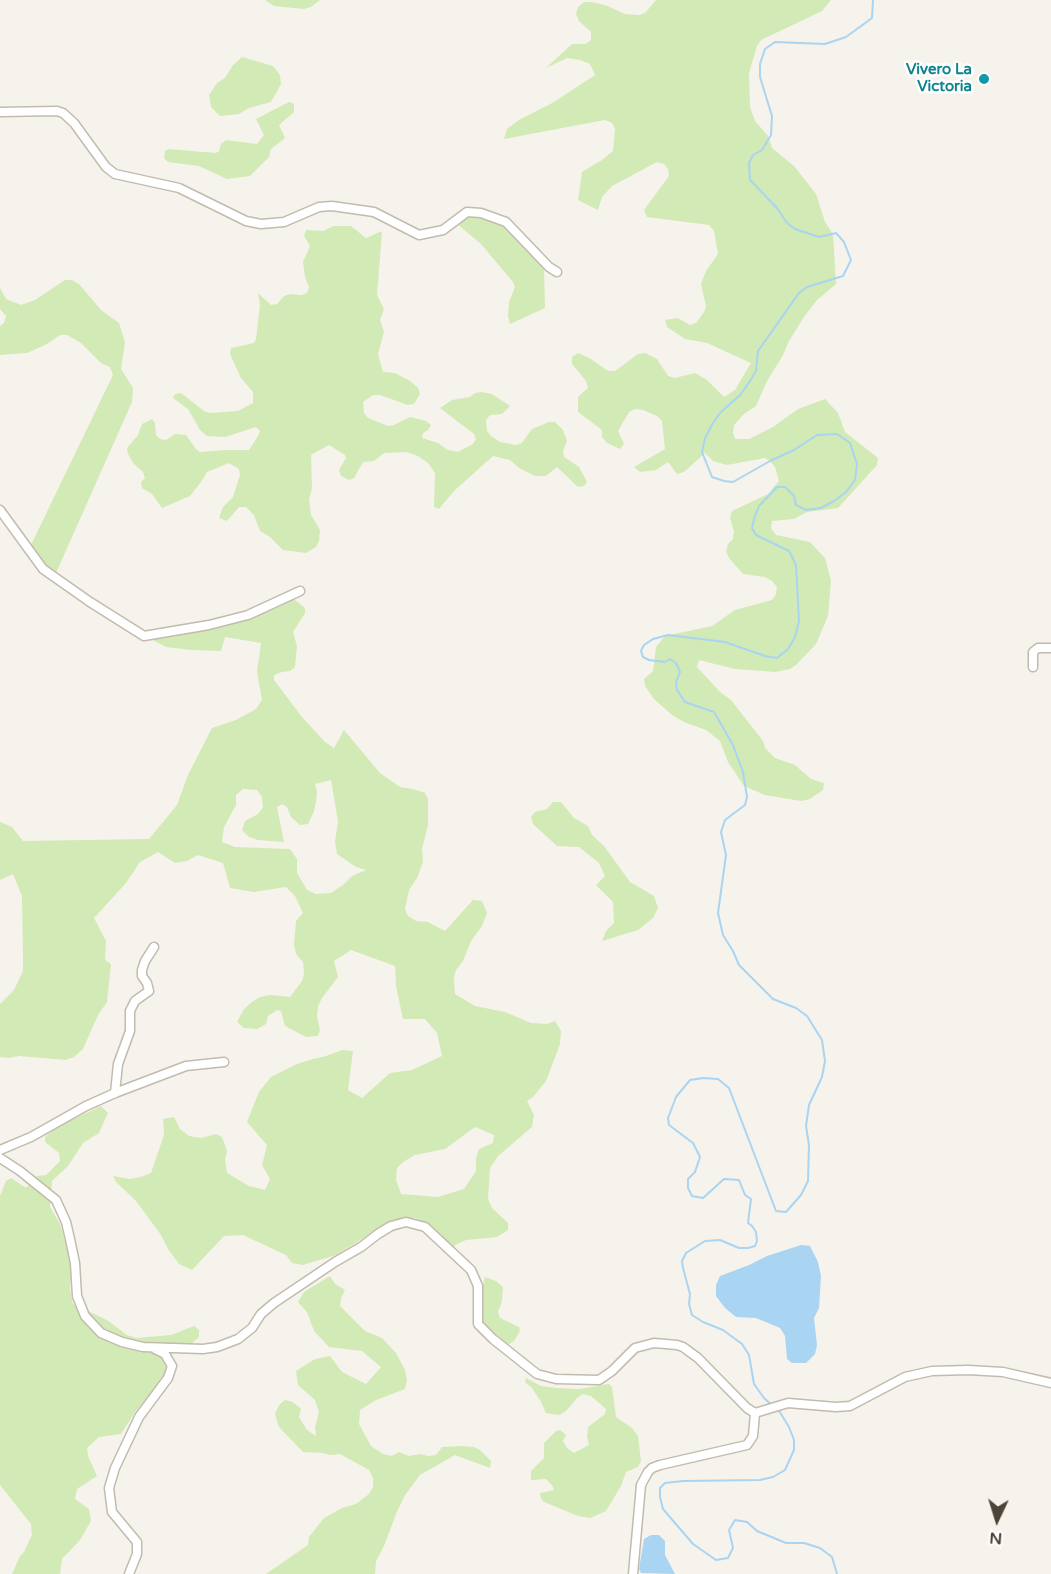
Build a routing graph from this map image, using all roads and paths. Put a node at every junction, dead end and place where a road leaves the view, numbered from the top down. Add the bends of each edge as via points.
1 (0, 112) edge
2 (556, 272) dead end
3 (0, 510) edge
4 (300, 591) dead end
5 (1051, 648) edge
6 (1033, 667) dead end
7 (154, 947) dead end
8 (224, 1062) dead end
9 (115, 1093) junction
10 (0, 1150) edge
11 (0, 1158) edge
12 (152, 1347) junction
13 (1051, 1383) edge
14 (754, 1413) junction
15 (129, 1574) edge
16 (633, 1574) edge

1 - 2 street via 63,113 115,174 179,188 246,221 284,222 332,206 374,212 419,236 443,230 467,212 481,213 506,222
3 - 4 street via 43,569 144,636 248,615
5 - 6 street via 1033,652
7 - 9 street via 142,970 149,991 135,1001 130,1011 130,1031 118,1064
8 - 9 street via 186,1066
9 - 10 street
11 - 12 street via 60,1206 75,1263 77,1296 91,1324 122,1342
12 - 14 street via 203,1349 238,1339 274,1303 391,1226 406,1222 425,1227 471,1270 478,1286 478,1324 537,1374 556,1379 599,1380 635,1348 654,1343 677,1345 698,1358
12 - 15 street via 165,1354 172,1366 168,1378 139,1417 110,1488 112,1512 137,1542
13 - 14 street via 1003,1372 932,1371 905,1377 850,1406 780,1404
14 - 16 street via 753,1436 747,1445 660,1465 648,1472 641,1485

